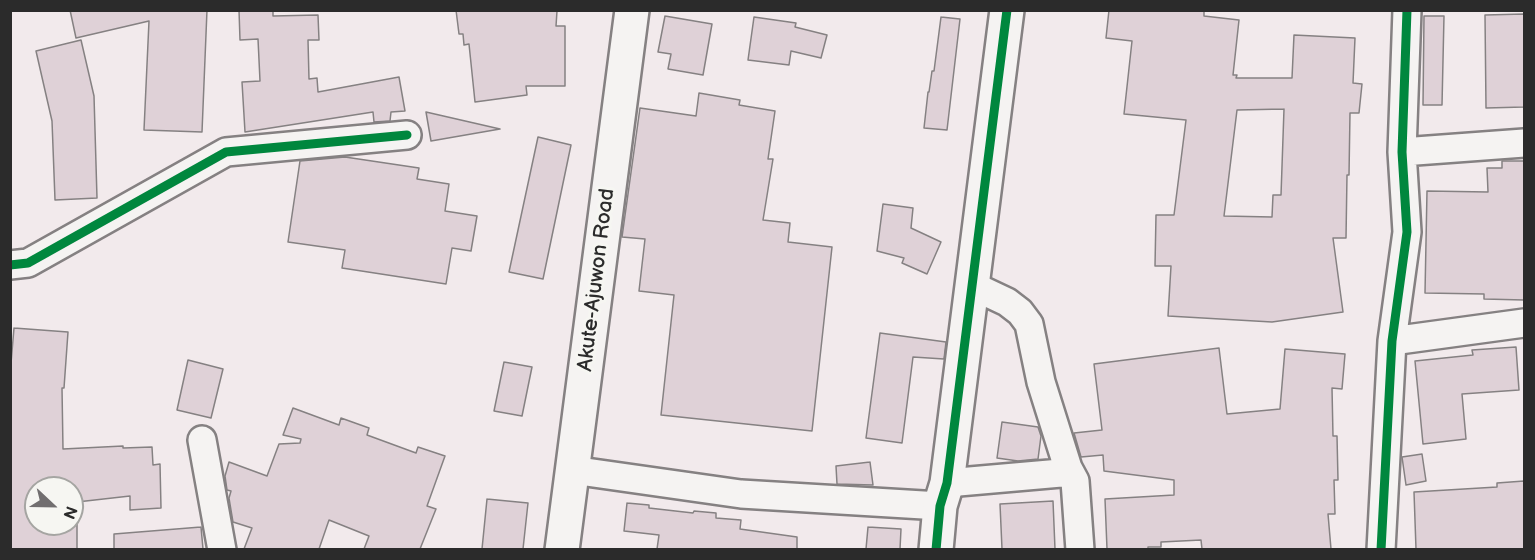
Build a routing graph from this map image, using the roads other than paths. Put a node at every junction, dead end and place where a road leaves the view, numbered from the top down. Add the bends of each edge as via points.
1 (632, 10) edge
2 (1007, 10) edge
3 (1407, 10) edge
4 (407, 135) dead end
5 (1524, 142) edge
6 (1402, 152) junction
7 (10, 265) edge
8 (971, 285) junction
9 (1524, 323) edge
10 (1392, 341) junction
11 (202, 440) dead end
12 (1068, 468) junction
13 (572, 470) junction
14 (943, 495) junction
15 (222, 549) edge
16 (562, 549) edge
17 (936, 549) edge
18 (1080, 549) edge
19 (1381, 549) edge

1 - 13 main road, Akute-Ajuwon Road
2 - 8 main road
3 - 6 street
4 - 7 street via 226,152 28,263
5 - 6 street
6 - 10 street via 1407,232
8 - 12 street via 1007,302 1029,324 1041,382
8 - 14 main road
9 - 10 street
10 - 19 street
11 - 15 street
12 - 14 street via 1061,473
12 - 18 street via 1075,481
13 - 14 street via 741,494
13 - 16 main road, Akute-Ajuwon Road
14 - 17 main road

